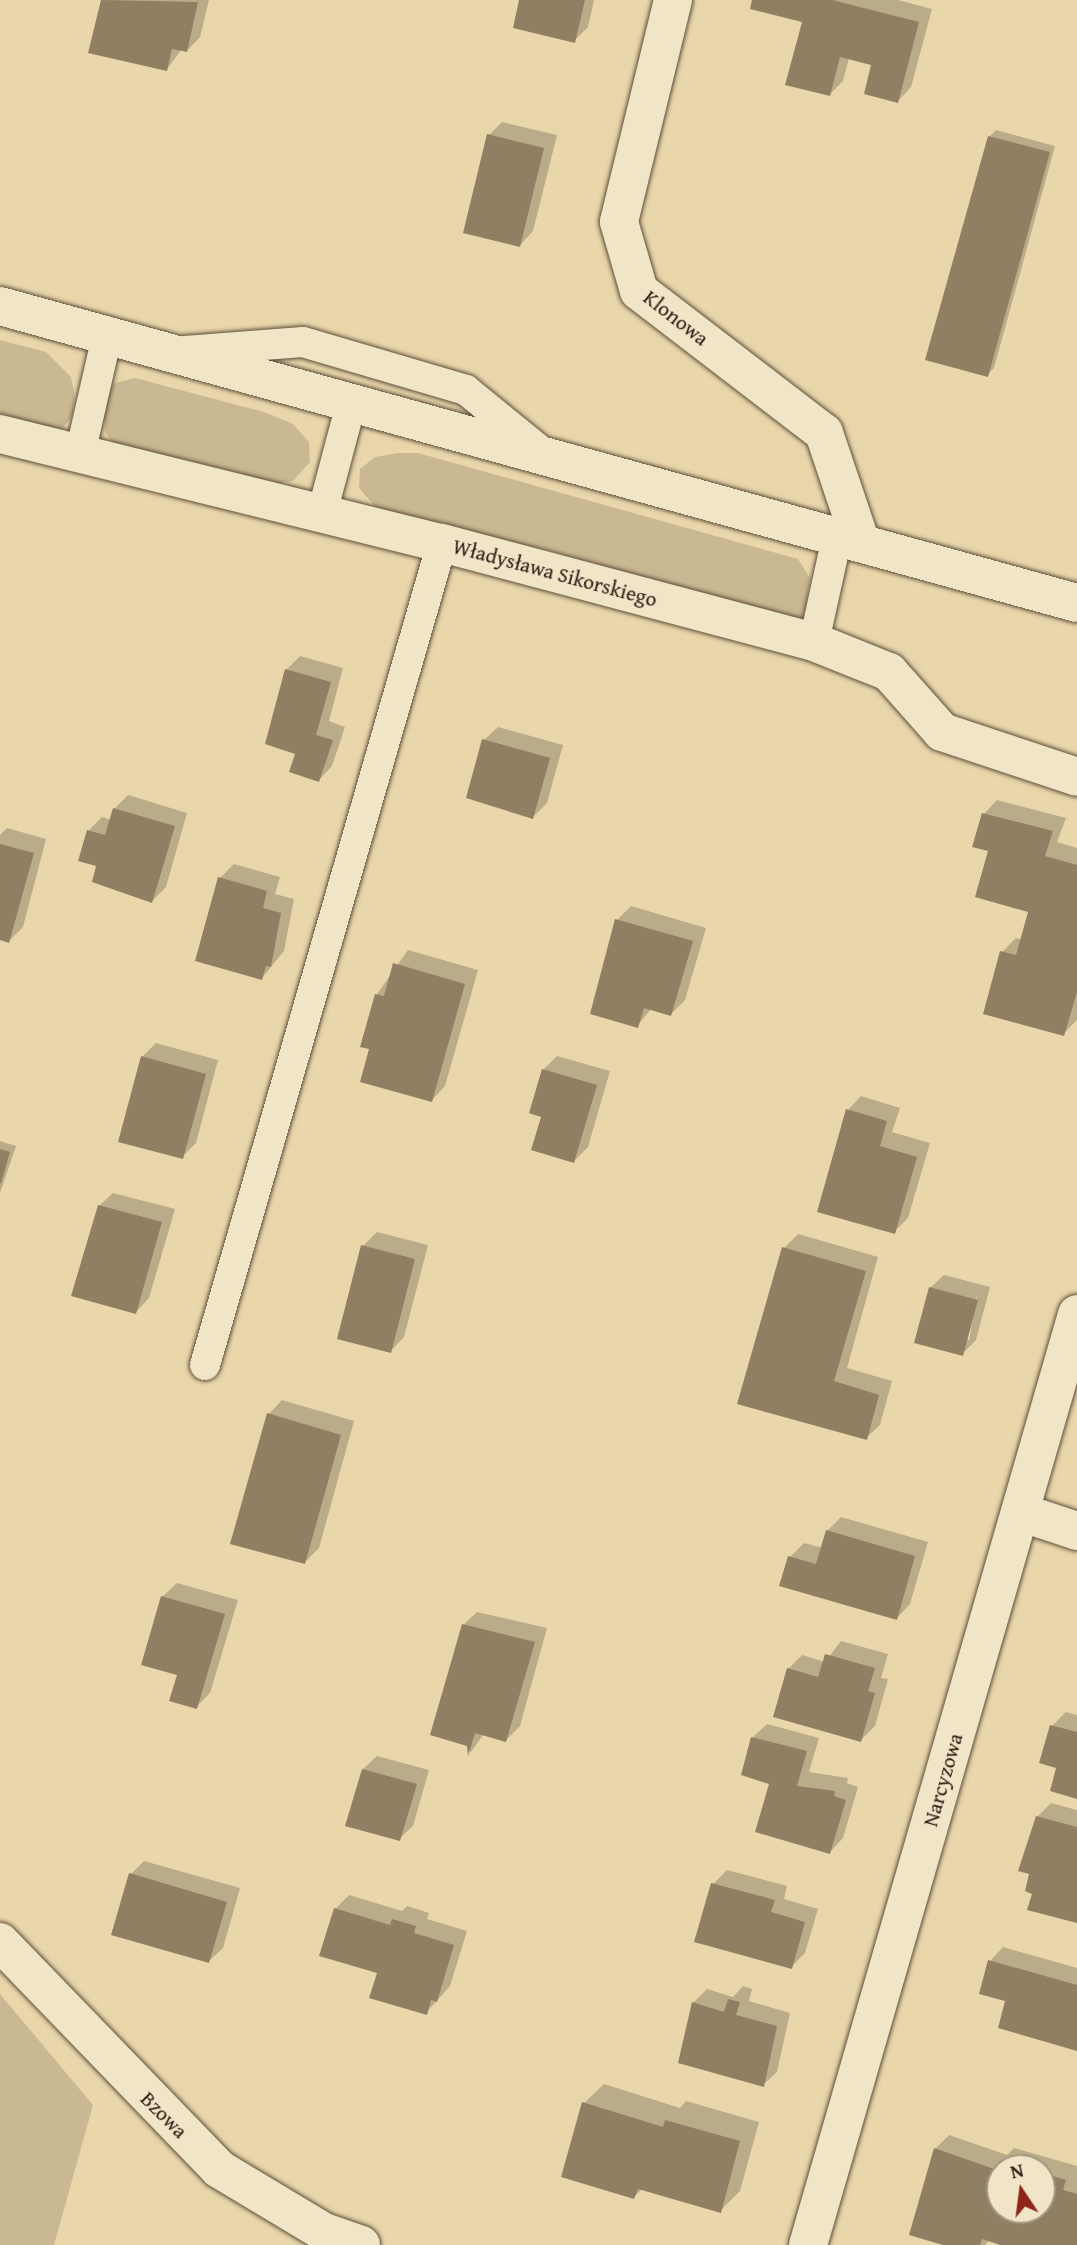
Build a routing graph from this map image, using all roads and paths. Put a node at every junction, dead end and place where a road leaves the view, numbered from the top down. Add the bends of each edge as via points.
1 (673, 0) edge
2 (0, 306) edge
3 (107, 336) junction
4 (169, 352) junction
5 (351, 404) junction
6 (0, 434) edge
7 (80, 454) junction
8 (548, 457) junction
9 (322, 513) junction
10 (849, 540) junction
11 (442, 543) junction
12 (1077, 603) edge
13 (814, 642) junction
14 (1077, 777) edge
15 (1077, 1314) edge
16 (205, 1365) dead end
17 (1020, 1511) junction
18 (1077, 1531) edge
19 (0, 1942) edge
20 (361, 2245) edge
21 (808, 2245) edge

1 - 10 street, Klonowa via 619,222 639,291 824,433
2 - 3 street
3 - 4 street
3 - 7 lane
4 - 5 street
4 - 8 lane via 303,342 466,390
5 - 8 street
5 - 9 lane
6 - 7 street, Władysława Sikorskiego
7 - 9 street, Władysława Sikorskiego
8 - 10 street
9 - 11 street, Władysława Sikorskiego
10 - 12 street
10 - 13 lane
11 - 13 street, Władysława Sikorskiego
11 - 16 lane
13 - 14 street, Władysława Sikorskiego via 889,672 942,732
15 - 17 street, Narcyzowa
17 - 18 street
17 - 21 street, Narcyzowa
19 - 20 street, Bzowa via 219,2169 324,2232

